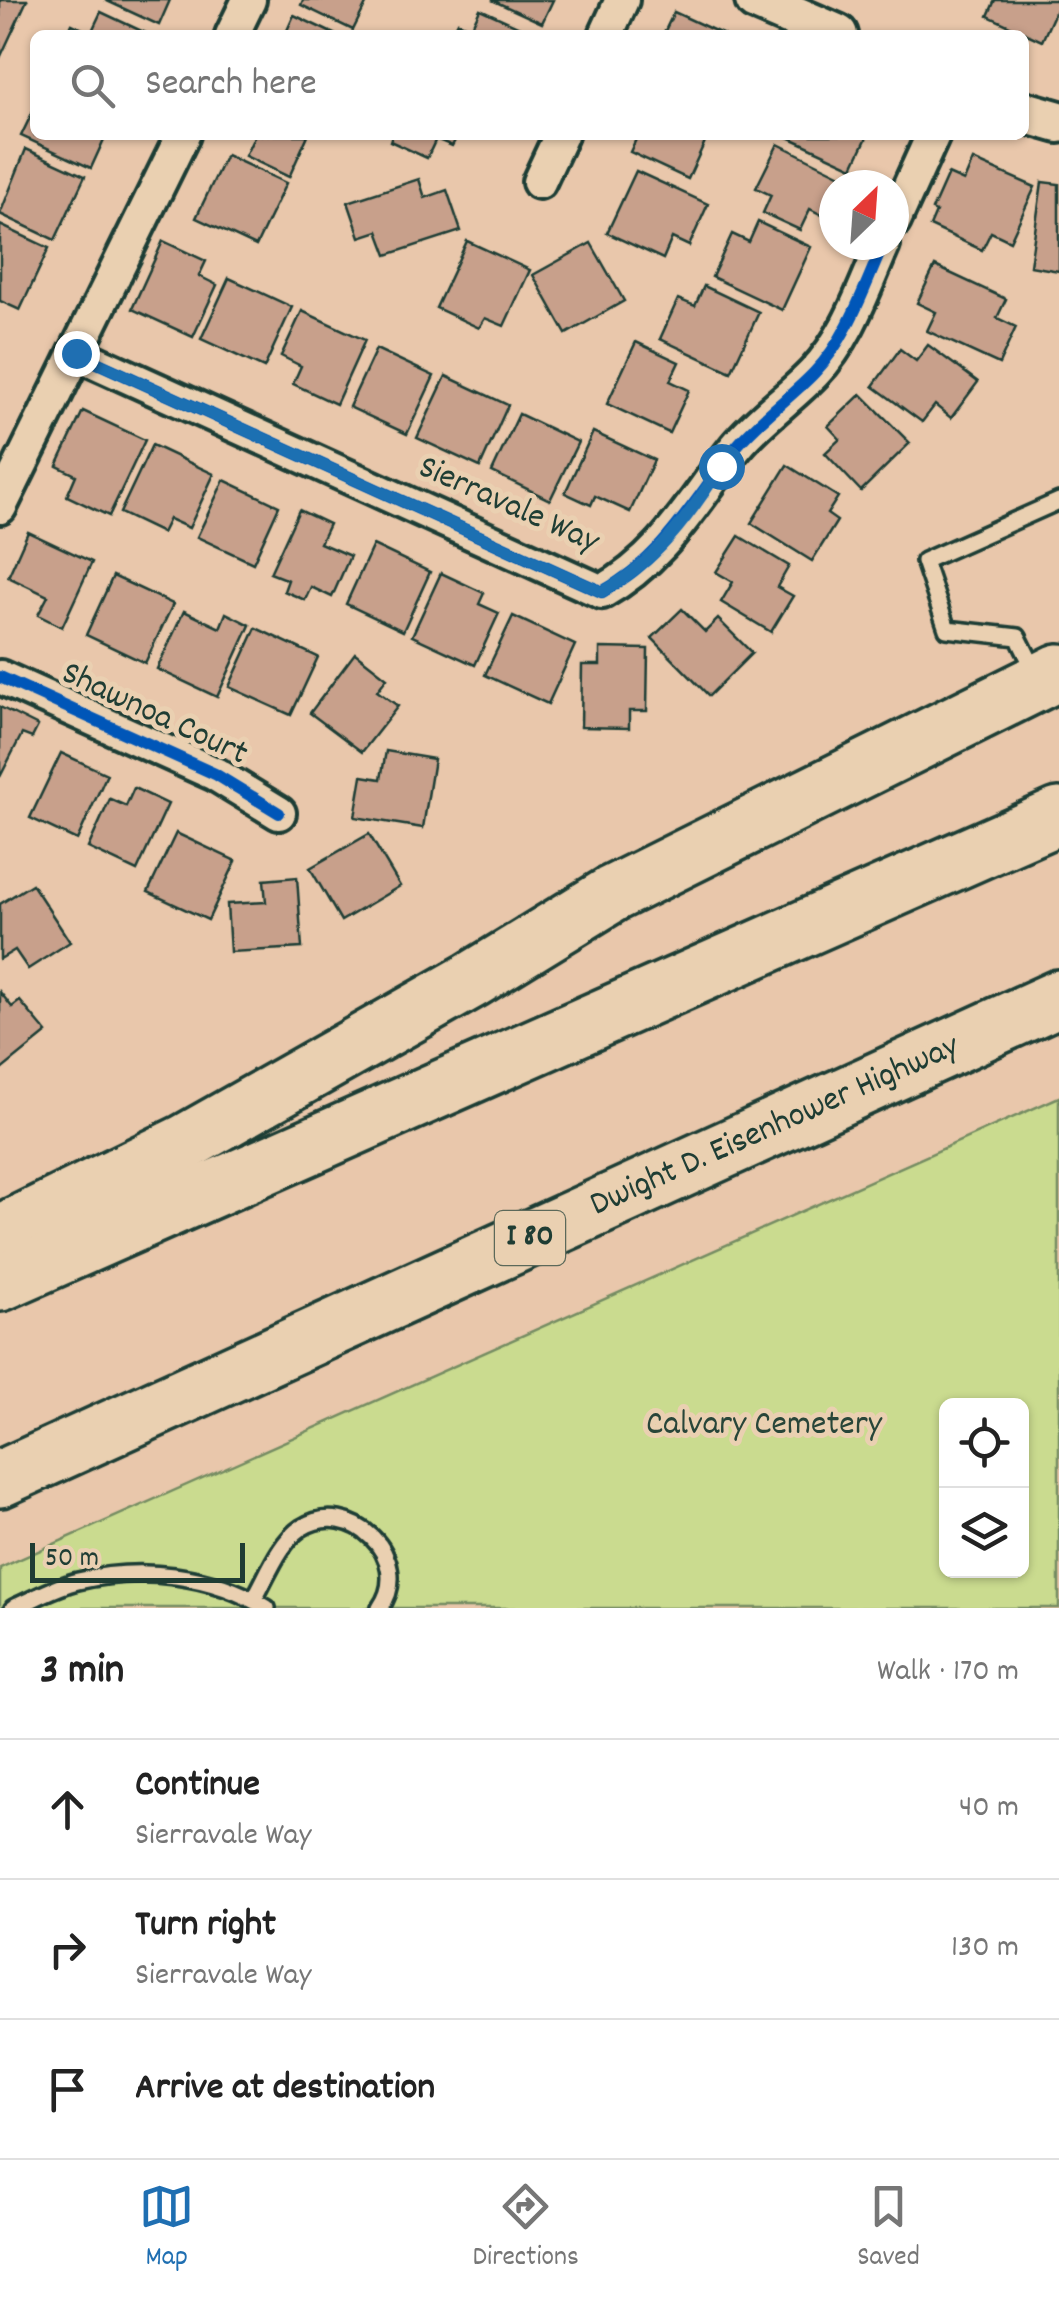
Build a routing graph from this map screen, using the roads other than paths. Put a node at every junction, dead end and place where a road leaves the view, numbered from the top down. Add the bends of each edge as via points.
1 (249, 0) edge
2 (622, 0) edge
3 (756, 0) edge
4 (234, 30) edge
5 (608, 30) edge
6 (826, 30) edge
7 (1029, 113) edge
8 (1059, 122) edge
9 (181, 140) edge
10 (559, 140) edge
11 (931, 140) edge
12 (539, 182) dead end
13 (909, 188) edge
14 (876, 260) edge
15 (76, 353) junction
16 (1059, 501) edge
17 (0, 507) edge
18 (1049, 676) edge
19 (0, 677) edge
20 (279, 813) dead end
21 (1059, 816) edge
22 (1059, 998) edge
23 (0, 1233) edge
24 (0, 1283) edge
25 (0, 1479) edge
26 (260, 1604) edge
27 (13, 1608) edge
28 (380, 1608) edge

1 - 4 street
2 - 5 street
3 - 6 street
7 - 8 street
9 - 15 street
10 - 12 street
11 - 13 street
14 - 15 street, Sierravale Way via 843,334 816,371 750,431 670,539 602,592
15 - 17 street
16 - 18 lane via 924,561 947,629 1018,637
18 - 23 highway via 612,894 202,1132
19 - 20 street, Shawnoa Court via 215,774
21 - 24 highway
22 - 25 highway, Dwight D. Eisenhower Highway / I 80
26 - 27 lane via 188,1577 140,1574 77,1581
26 - 28 lane via 288,1539 320,1520 340,1519 383,1548 390,1585

